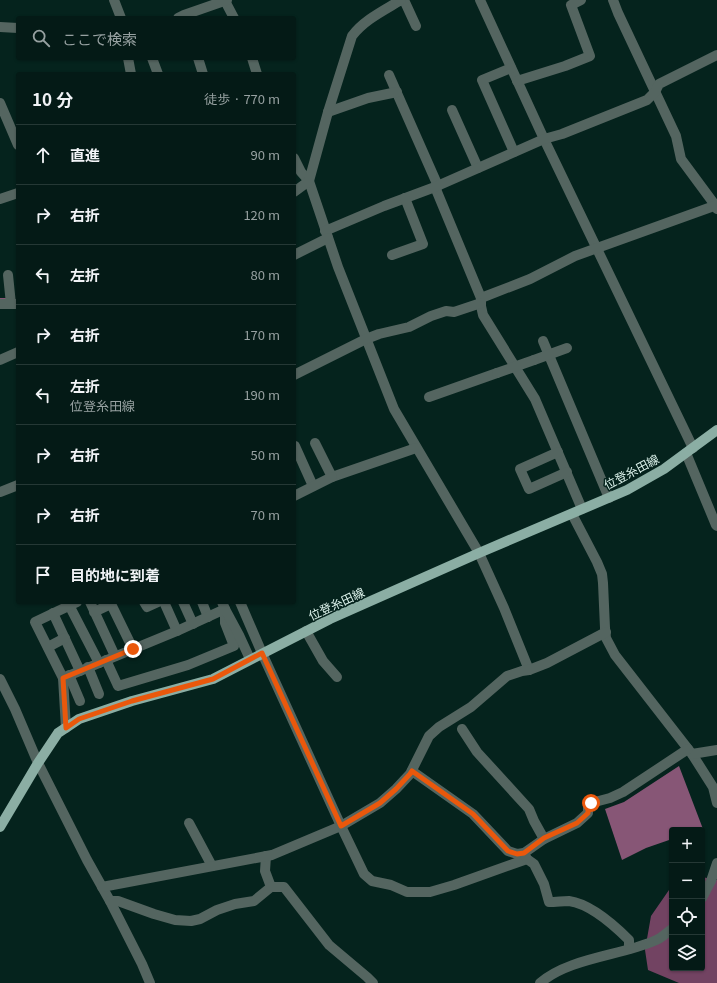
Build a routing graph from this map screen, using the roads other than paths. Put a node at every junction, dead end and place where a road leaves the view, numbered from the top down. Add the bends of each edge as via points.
1 (114, 0) edge
2 (226, 0) edge
3 (401, 0) edge
4 (404, 0) edge
5 (480, 0) edge
6 (581, 0) edge
7 (613, 0) edge
8 (120, 16) edge
9 (185, 16) edge
10 (233, 16) edge
11 (416, 26) dead end
12 (0, 27) edge
13 (16, 28) edge
14 (717, 55) edge
15 (128, 60) edge
16 (153, 60) edge
17 (199, 60) edge
18 (253, 60) edge
19 (511, 68) junction
20 (131, 72) edge
21 (157, 72) edge
22 (202, 72) edge
23 (256, 72) edge
24 (389, 74) dead end
25 (517, 81) junction
26 (397, 92) junction
27 (655, 92) junction
28 (0, 104) edge
29 (452, 110) dead end
30 (328, 112) junction
31 (544, 139) junction
32 (16, 140) edge
33 (514, 152) junction
34 (296, 162) edge
35 (478, 168) junction
36 (309, 181) junction
37 (436, 187) junction
38 (296, 191) edge
39 (16, 194) edge
40 (406, 198) junction
41 (0, 199) edge
42 (716, 206) edge
43 (326, 234) junction
44 (597, 248) junction
45 (296, 254) edge
46 (392, 255) dead end
47 (8, 275) dead end
48 (481, 300) junction
49 (0, 304) edge
50 (15, 304) edge
51 (366, 339) junction
52 (543, 341) dead end
53 (567, 348) dead end
54 (16, 353) edge
55 (549, 354) junction
56 (0, 360) edge
57 (296, 374) edge
58 (430, 397) dead end
59 (717, 430) edge
60 (315, 443) dead end
61 (296, 448) edge
62 (416, 448) junction
63 (689, 450) junction
64 (558, 452) junction
65 (566, 472) junction
66 (332, 477) junction
67 (16, 486) edge
68 (313, 486) junction
69 (0, 492) edge
70 (296, 495) edge
71 (609, 498) junction
72 (582, 509) junction
73 (572, 514) junction
74 (717, 526) edge
75 (478, 554) junction
76 (73, 604) edge
77 (91, 604) edge
78 (145, 604) edge
79 (154, 604) edge
80 (165, 604) edge
81 (184, 604) edge
82 (203, 604) edge
83 (241, 604) edge
84 (224, 606) edge
85 (94, 612) junction
86 (52, 613) junction
87 (208, 617) junction
88 (193, 624) junction
89 (177, 631) junction
90 (306, 631) junction
91 (606, 632) junction
92 (65, 638) junction
93 (48, 647) junction
94 (133, 649) junction
95 (262, 653) junction
96 (107, 659) junction
97 (250, 660) junction
98 (84, 669) junction
99 (529, 670) junction
100 (66, 677) junction
101 (337, 677) dead end
102 (0, 679) edge
103 (99, 694) dead end
104 (80, 701) dead end
105 (66, 728) junction
106 (462, 729) dead end
107 (717, 750) edge
108 (690, 752) junction
109 (38, 763) junction
110 (412, 771) junction
111 (717, 803) edge
112 (189, 823) dead end
113 (341, 826) junction
114 (0, 827) edge
115 (544, 838) junction
116 (266, 856) junction
117 (525, 856) junction
118 (717, 863) edge
119 (212, 866) junction
120 (102, 887) junction
121 (272, 887) junction
122 (705, 892) edge
123 (110, 901) junction
124 (669, 931) edge
125 (630, 949) junction
126 (150, 983) edge
127 (373, 983) edge
128 (540, 983) edge

1 - 8 street
2 - 9 street
2 - 10 street
3 - 30 street via 372,17 352,36
4 - 11 street
5 - 19 street
6 - 25 street via 570,5 590,56
7 - 27 street
12 - 13 street
14 - 27 street via 659,84
15 - 20 street
16 - 21 street
17 - 22 street
18 - 23 street
19 - 25 street
19 - 33 street via 482,80
24 - 26 street
25 - 31 street
26 - 30 street via 368,98
26 - 37 street
27 - 31 street via 647,100
27 - 42 street via 676,136 681,160
28 - 32 street
29 - 35 street
30 - 36 street
31 - 33 street
31 - 44 street
33 - 35 street
34 - 36 street
35 - 37 street
36 - 38 street
36 - 43 street
37 - 40 street
37 - 48 street
39 - 41 street
40 - 43 street
40 - 46 street via 423,244
42 - 44 street
43 - 45 street
43 - 51 street
44 - 48 street
44 - 63 street
47 - 50 street
48 - 51 street via 454,312 446,311 409,327
48 - 64 street via 483,315 535,399
49 - 50 street
51 - 57 street
51 - 62 street via 394,409
52 - 55 street
53 - 55 street
54 - 56 street
55 - 58 street, bridge
55 - 71 street
59 - 63 main road, 位登糸田線
60 - 66 street
61 - 68 street
62 - 66 street
62 - 75 street
63 - 71 main road, 位登糸田線 via 664,469
63 - 74 street
64 - 65 street
64 - 65 street via 520,469 529,489
65 - 72 street
66 - 68 street
67 - 69 street
68 - 70 street
71 - 72 main road, 位登糸田線
72 - 73 main road, 位登糸田線
73 - 75 main road, 位登糸田線
73 - 91 street via 602,574
75 - 90 main road, 位登糸田線
75 - 99 street via 504,608
76 - 86 street
76 - 96 street
77 - 85 street
78 - 79 street via 147,607
80 - 89 street
81 - 88 street
82 - 87 street
83 - 95 street
84 - 87 street
84 - 96 street via 225,623 234,646 188,665 118,686
84 - 97 street
85 - 94 street via 111,604
85 - 96 street
86 - 92 street
86 - 93 street via 35,622
87 - 88 street
88 - 89 street
89 - 94 street
90 - 95 main road, 位登糸田線
90 - 101 street via 323,661
91 - 99 street
91 - 108 street via 614,655
92 - 93 street
92 - 98 street
93 - 100 street
94 - 96 street
95 - 97 main road, 位登糸田線
95 - 113 street
96 - 98 street
97 - 105 main road, 位登糸田線 via 213,679 132,701 79,719
98 - 100 street
98 - 103 street
99 - 110 street via 507,676 471,707 439,727 429,736
100 - 104 street
100 - 105 street
102 - 109 street
105 - 109 main road, 位登糸田線 via 58,733
106 - 115 street via 477,752 529,809
107 - 108 street
108 - 111 street via 713,787
108 - 115 street via 623,792 591,803 588,806 588,813 577,823
109 - 114 main road, 位登糸田線
109 - 120 street
110 - 113 street via 380,803
110 - 117 street via 473,814 508,851
112 - 119 street
113 - 116 street
113 - 117 street via 364,874 372,881 407,892 430,892 454,885
115 - 117 street
116 - 119 street
116 - 121 street via 265,871
117 - 125 street via 534,864 550,902 568,901 604,917 629,940
118 - 122 street
119 - 120 street
120 - 123 street
121 - 123 street via 254,901 235,904 191,921 154,914 118,900
121 - 127 street via 284,887 329,945
123 - 126 street
124 - 125 street via 655,941
125 - 128 street via 571,966

